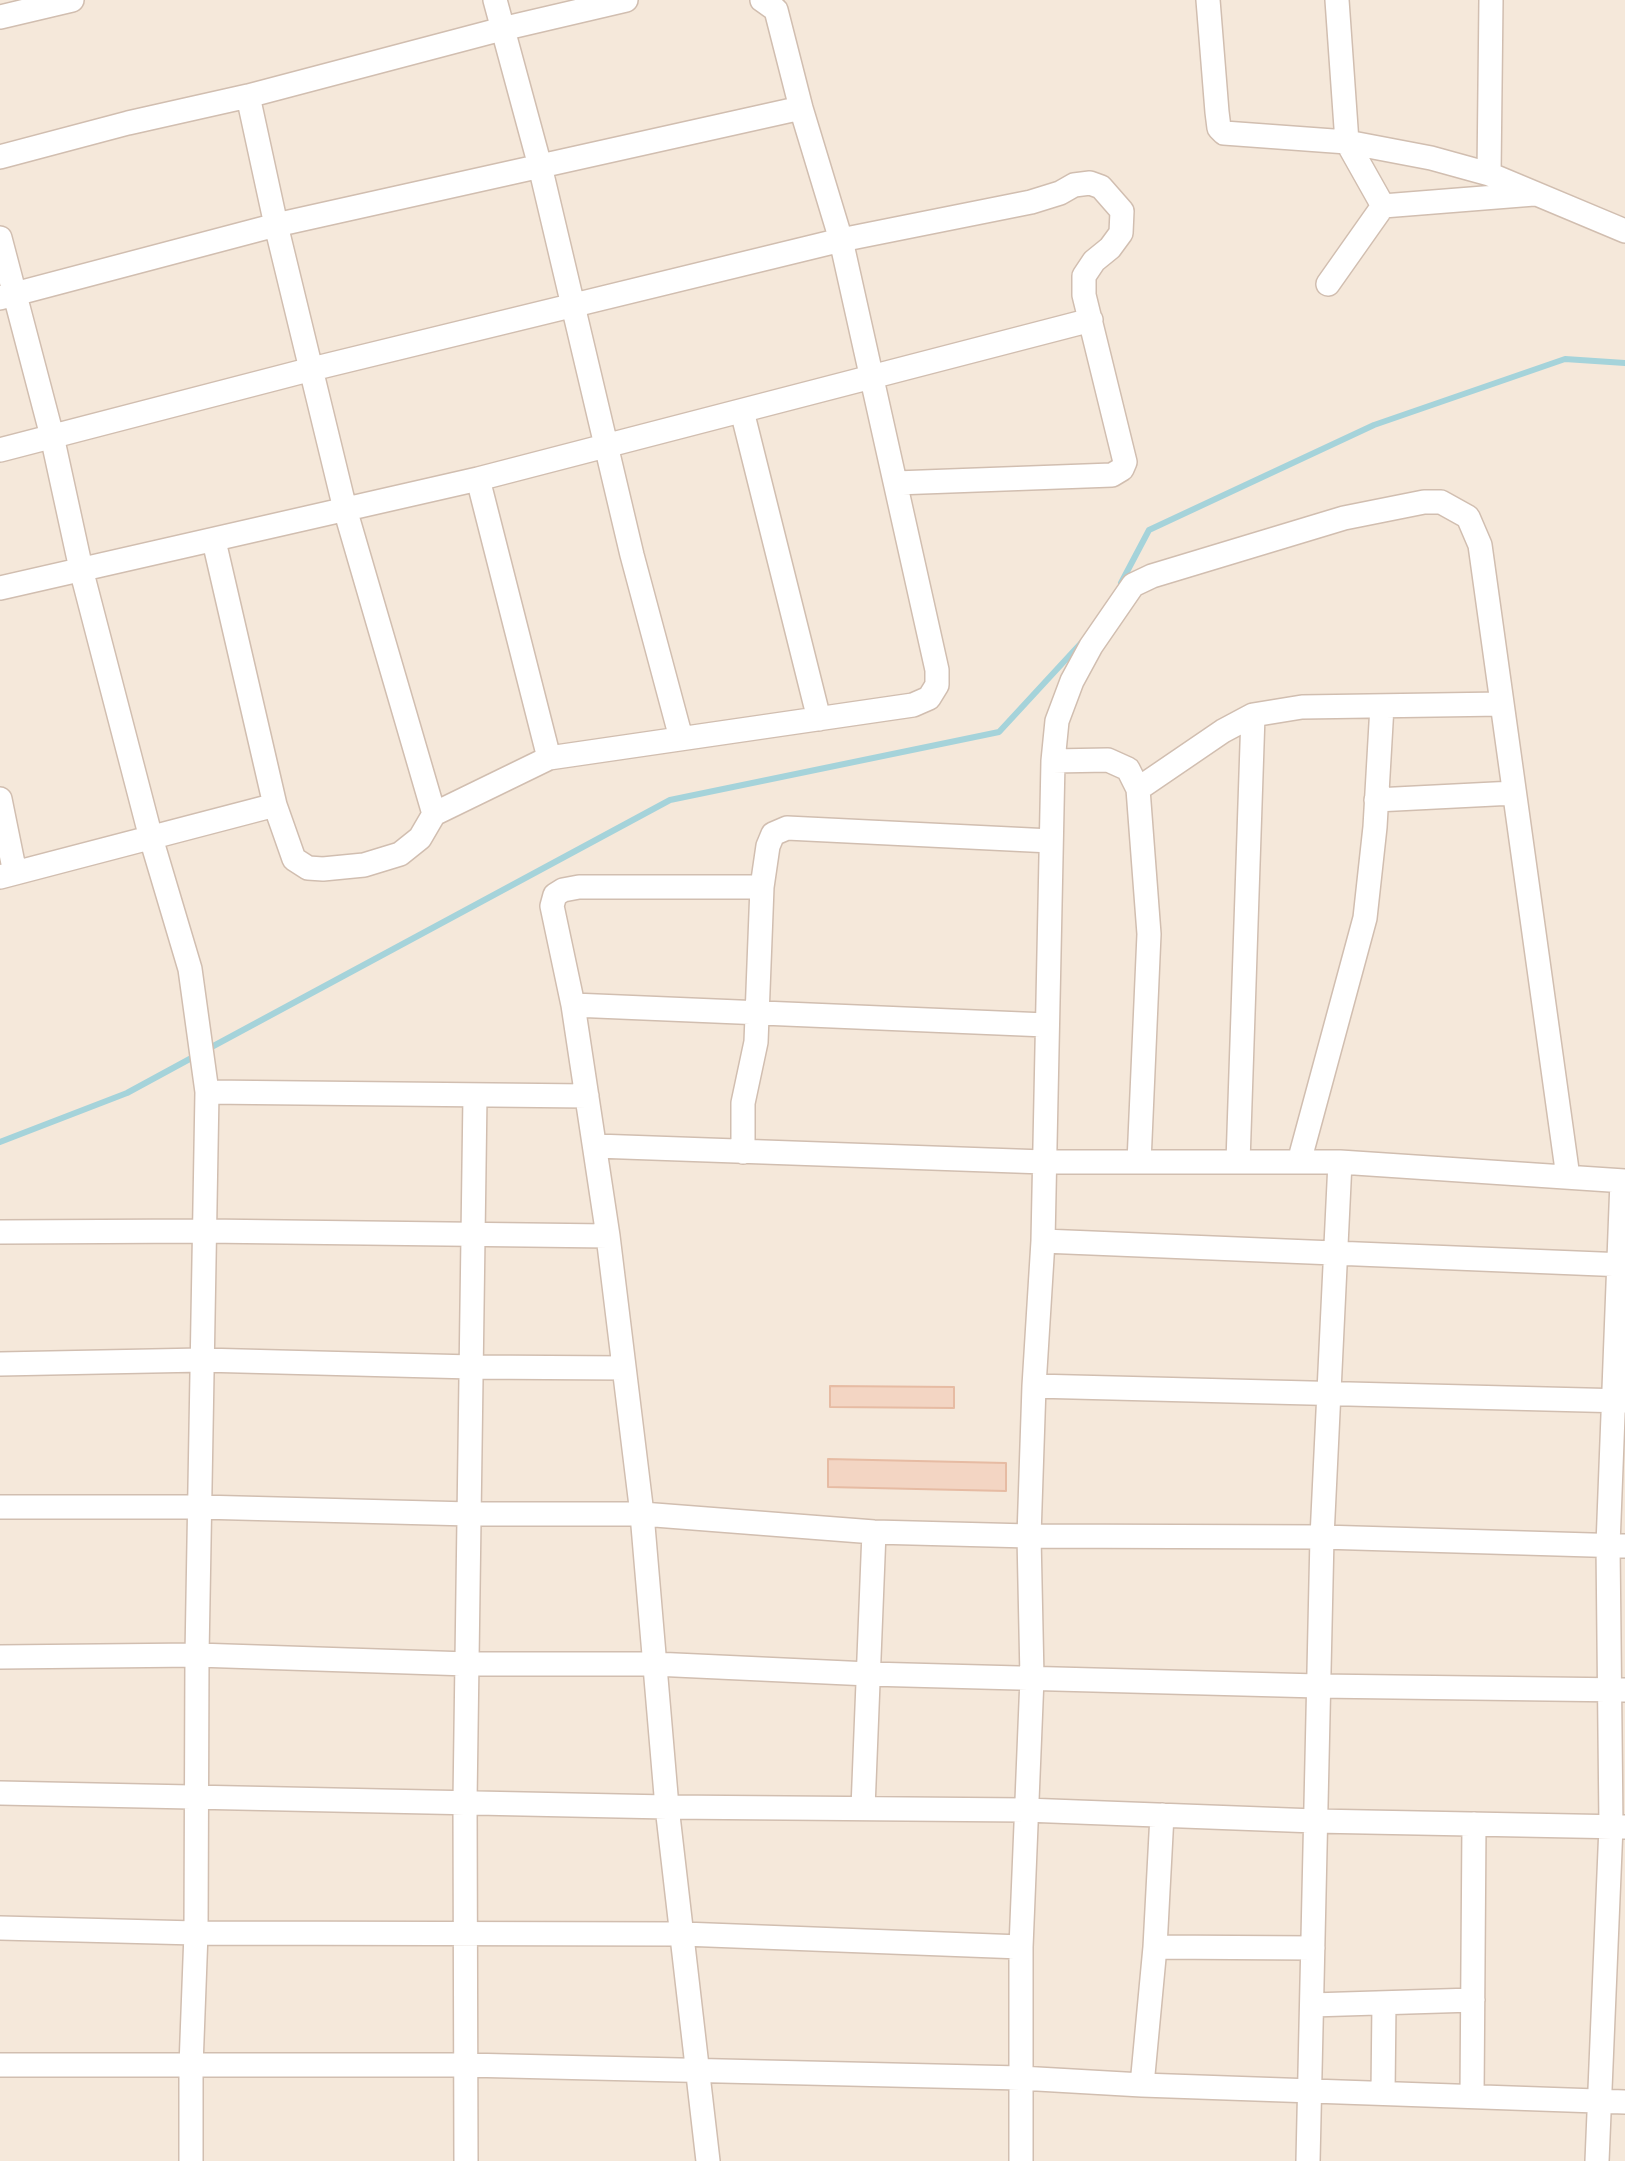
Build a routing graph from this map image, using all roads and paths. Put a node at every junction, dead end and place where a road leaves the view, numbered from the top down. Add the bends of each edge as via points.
1 (72, 0) edge
2 (495, 0) edge
3 (626, 0) edge
4 (762, 0) edge
5 (1208, 0) edge
6 (1337, 0) edge
7 (1491, 0) edge
8 (0, 17) edge
9 (502, 29) junction
10 (248, 96) junction
11 (801, 108) junction
12 (1348, 142) junction
13 (0, 157) edge
14 (540, 166) junction
15 (1489, 174) junction
16 (1538, 194) junction
17 (1383, 206) junction
18 (276, 225) junction
19 (1625, 231) edge
20 (0, 237) edge
21 (841, 240) junction
22 (1328, 284) dead end
23 (8, 296) edge
24 (572, 307) junction
25 (1091, 320) junction
26 (312, 369) junction
27 (872, 376) junction
28 (741, 411) junction
29 (52, 436) junction
30 (605, 444) junction
31 (0, 450) edge
32 (478, 479) junction
33 (896, 483) junction
34 (345, 509) junction
35 (214, 541) junction
36 (81, 569) junction
37 (0, 588) edge
38 (1502, 704) junction
39 (1382, 706) junction
40 (1253, 715) junction
41 (818, 719) junction
42 (681, 738) junction
43 (549, 758) junction
44 (1053, 761) junction
45 (1138, 789) junction
46 (1514, 793) junction
47 (0, 799) edge
48 (1376, 800) junction
49 (275, 805) junction
50 (434, 814) junction
51 (152, 838) junction
52 (1051, 841) junction
53 (7, 875) edge
54 (762, 887) junction
55 (573, 1005) junction
56 (757, 1012) junction
57 (1046, 1025) junction
58 (208, 1092) junction
59 (475, 1096) junction
60 (587, 1096) junction
61 (596, 1146) junction
62 (743, 1152) junction
63 (1044, 1162) junction
64 (1139, 1162) junction
65 (1238, 1162) junction
66 (1299, 1162) junction
67 (1340, 1162) junction
68 (1568, 1177) junction
69 (1623, 1181) edge
70 (205, 1231) junction
71 (0, 1232) edge
72 (474, 1233) junction
73 (608, 1236) junction
74 (1043, 1241) junction
75 (1335, 1252) junction
76 (1622, 1265) edge
77 (202, 1360) junction
78 (0, 1364) edge
79 (472, 1367) junction
80 (624, 1368) junction
81 (1034, 1386) junction
82 (1330, 1393) junction
83 (1620, 1401) edge
84 (0, 1507) edge
85 (200, 1507) junction
86 (470, 1514) junction
87 (642, 1514) junction
88 (874, 1532) junction
89 (1029, 1536) junction
90 (1322, 1537) junction
91 (1617, 1546) edge
92 (197, 1656) junction
93 (0, 1657) edge
94 (468, 1664) junction
95 (654, 1664) junction
96 (869, 1674) junction
97 (1032, 1678) junction
98 (1318, 1686) junction
99 (1618, 1690) edge
100 (0, 1793) edge
101 (196, 1796) junction
102 (465, 1801) junction
103 (667, 1807) junction
104 (863, 1808) junction
105 (1025, 1810) junction
106 (1162, 1815) junction
107 (1315, 1821) junction
108 (1474, 1824) junction
109 (1618, 1826) edge
110 (0, 1928) edge
111 (196, 1933) junction
112 (683, 1934) junction
113 (465, 1935) junction
114 (1021, 1947) junction
115 (1155, 1947) junction
116 (1313, 1948) junction
117 (1615, 1968) edge
118 (1473, 2000) junction
119 (1384, 2003) junction
120 (1312, 2005) junction
121 (0, 2065) edge
122 (191, 2066) junction
123 (466, 2066) junction
124 (698, 2071) junction
125 (1020, 2078) junction
126 (1142, 2085) junction
127 (1310, 2091) junction
128 (1383, 2093) junction
129 (1472, 2096) junction
130 (1598, 2102) junction
131 (1625, 2102) edge
132 (191, 2161) edge
133 (466, 2161) edge
134 (708, 2161) edge
135 (1021, 2161) edge
136 (1308, 2161) edge
137 (1597, 2161) edge

1 - 8 street
2 - 9 street
3 - 9 street
4 - 11 street via 776,10
5 - 12 street via 1219,128 1224,133
6 - 12 street
7 - 15 street
9 - 10 street
9 - 14 street
10 - 13 street
10 - 18 street
11 - 14 street
11 - 21 street
12 - 15 street
12 - 17 street
14 - 18 street
14 - 24 street
15 - 16 street
16 - 17 street
16 - 19 street
17 - 22 street
18 - 23 street
18 - 26 street
20 - 23 street
21 - 24 street
21 - 25 street via 1031,202 1090,183 1101,187 1122,211 1121,233 1084,275
21 - 27 street
23 - 29 street
24 - 26 street
24 - 30 street
25 - 27 street
25 - 33 street via 1125,461 1122,469 1112,475
26 - 29 street
26 - 34 street
27 - 28 street
27 - 33 street
28 - 30 street
28 - 41 street
29 - 31 street
29 - 36 street
30 - 32 street
30 - 42 street
32 - 34 street
32 - 43 street
33 - 41 street via 937,685 929,698 913,705
34 - 35 street
34 - 50 street
35 - 36 street
35 - 49 street
36 - 37 street
36 - 51 street
38 - 39 street
38 - 44 street via 1480,545 1468,517 1441,502 1424,502 1344,517 1133,585 1072,681 1057,721
38 - 46 street
39 - 40 street via 1302,707
39 - 48 street
40 - 45 street
40 - 65 street
41 - 42 street
42 - 43 street
43 - 50 street
44 - 45 street via 1108,760 1128,769
44 - 52 street
45 - 64 street via 1149,934
46 - 48 street
46 - 68 street
47 - 53 street
48 - 66 street via 1365,918
49 - 50 street via 294,859 308,868 323,869 364,865 400,854 420,838
49 - 51 street
51 - 53 street
51 - 58 street via 190,969
52 - 54 street via 787,828 773,834
52 - 57 street
54 - 55 street via 563,890 555,895 552,906
54 - 56 street
55 - 56 street
55 - 60 street
56 - 57 street
56 - 62 street via 754,1059 743,1103
57 - 63 street
58 - 59 street
58 - 70 street
59 - 60 street
59 - 72 street
60 - 61 street
61 - 62 street
61 - 73 street
62 - 63 street
63 - 64 street
63 - 74 street
64 - 65 street
65 - 66 street
66 - 67 street
67 - 68 street
67 - 75 street
68 - 69 street
69 - 76 street
70 - 71 street
70 - 72 street
70 - 77 street
72 - 73 street
72 - 79 street
73 - 80 street
74 - 75 street
74 - 81 street
75 - 76 street
75 - 82 street
76 - 83 street
77 - 78 street
77 - 79 street
77 - 85 street
79 - 80 street
79 - 86 street
80 - 87 street
81 - 82 street
81 - 89 street
82 - 83 street
82 - 90 street
83 - 91 street
84 - 85 street
85 - 86 street
85 - 92 street
86 - 87 street
86 - 94 street
87 - 88 street
87 - 95 street
88 - 89 street
88 - 96 street
89 - 90 street
89 - 97 street
90 - 91 street
90 - 98 street
91 - 99 street
92 - 93 street
92 - 94 street
92 - 101 street
94 - 95 street
94 - 102 street
95 - 96 street
95 - 103 street
96 - 97 street
96 - 104 street
97 - 98 street
97 - 105 street
98 - 99 street
98 - 107 street
99 - 109 street
100 - 101 street
101 - 102 street
101 - 111 street
102 - 103 street
102 - 113 street
103 - 104 street
103 - 112 street
104 - 105 street
105 - 106 street
105 - 114 street
106 - 107 street
106 - 115 street
107 - 108 street
107 - 116 street
108 - 109 street
108 - 118 street
109 - 117 street
110 - 111 street
111 - 113 street
111 - 122 street
112 - 113 street
112 - 114 street
112 - 124 street
113 - 123 street
114 - 125 street
115 - 116 street
115 - 126 street
116 - 120 street
117 - 130 street
118 - 119 street
118 - 129 street
119 - 120 street
119 - 128 street
120 - 127 street
121 - 122 street
122 - 123 street
122 - 132 street
123 - 124 street
123 - 133 street
124 - 125 street
124 - 134 street
125 - 126 street
125 - 135 street
126 - 127 street
127 - 128 street
127 - 136 street
128 - 129 street
129 - 130 street
130 - 131 street
130 - 137 street

